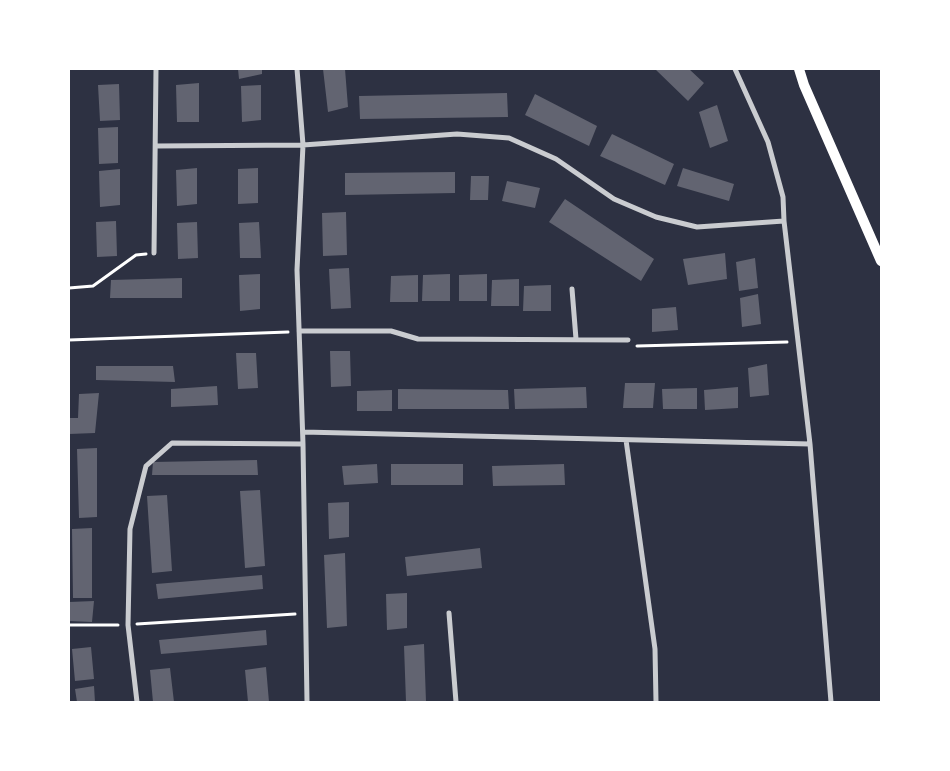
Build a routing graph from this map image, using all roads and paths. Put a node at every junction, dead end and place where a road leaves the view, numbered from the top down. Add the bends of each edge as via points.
1 (156, 69) edge
2 (297, 69) edge
3 (735, 69) edge
4 (799, 69) edge
5 (303, 144) junction
6 (156, 146) junction
7 (784, 221) junction
8 (154, 253) joint
9 (881, 261) edge
10 (69, 288) edge
11 (572, 289) dead end
12 (299, 331) junction
13 (576, 339) junction
14 (69, 340) edge
15 (628, 340) joint
16 (798, 342) junction
17 (303, 432) junction
18 (626, 440) junction
19 (303, 444) junction
20 (810, 444) junction
21 (449, 613) dead end
22 (305, 614) junction
23 (69, 625) edge
24 (128, 625) junction
25 (137, 702) edge
26 (307, 702) edge
27 (456, 702) edge
28 (656, 702) edge
29 (831, 702) edge

1 - 6 street
2 - 5 street
3 - 7 street via 768,142 783,197
4 - 9 main road
5 - 6 street
5 - 7 street via 457,134 509,138 556,159 614,199 656,218 697,227
5 - 12 street via 297,270
6 - 8 street
7 - 16 street
8 - 10 path via 136,255 93,286
11 - 13 street
12 - 13 street via 392,331 418,339
12 - 14 path
12 - 17 street
13 - 15 street
15 - 16 path via 638,347
16 - 20 street
17 - 18 street
17 - 19 street
18 - 20 street
18 - 28 street via 655,649
19 - 22 street
19 - 24 street via 172,443 146,466 130,529
20 - 29 street
21 - 27 street
22 - 24 path
22 - 26 street
23 - 24 path
24 - 25 street

